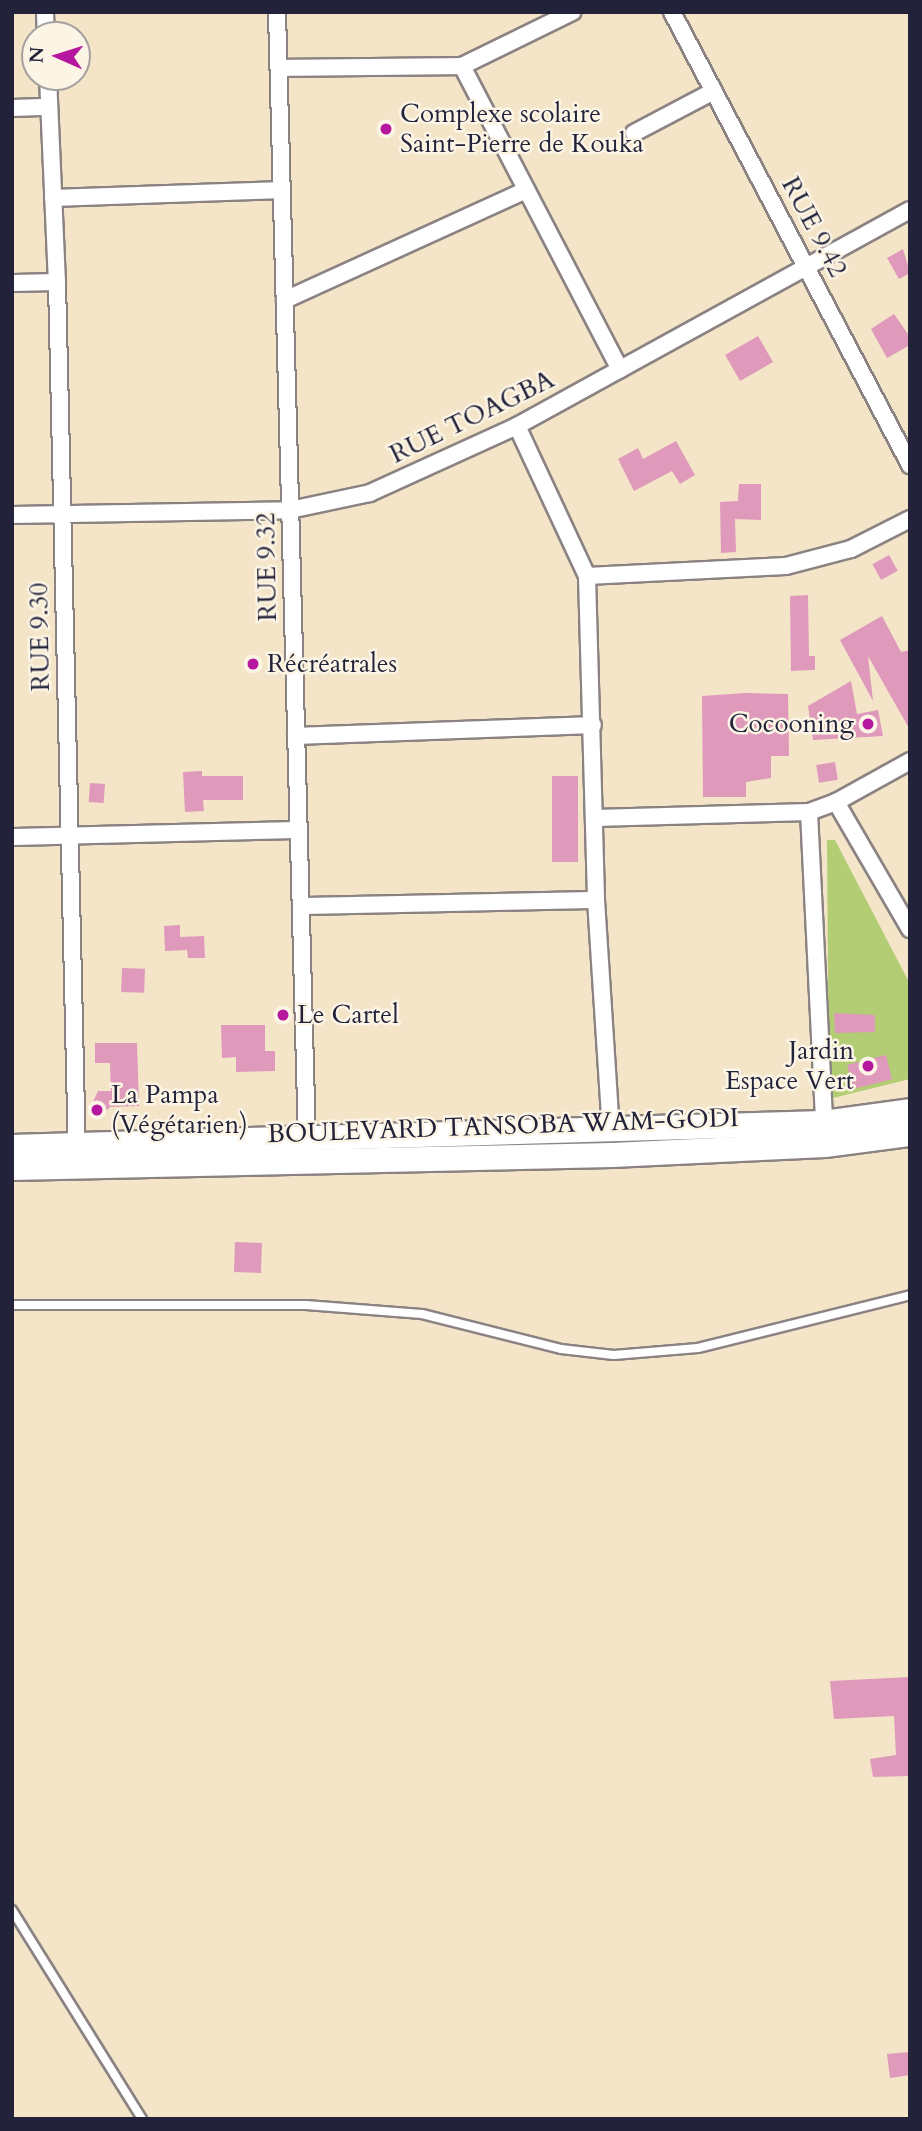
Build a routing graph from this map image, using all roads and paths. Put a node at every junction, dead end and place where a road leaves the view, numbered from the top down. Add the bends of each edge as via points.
1 (278, 12) edge
2 (572, 12) edge
3 (672, 12) edge
4 (462, 66) junction
5 (279, 68) junction
6 (48, 91) edge
7 (714, 91) junction
8 (49, 107) junction
9 (12, 108) edge
10 (634, 133) dead end
11 (282, 190) junction
12 (526, 190) junction
13 (53, 198) junction
14 (910, 210) edge
15 (807, 266) junction
16 (57, 282) junction
17 (12, 283) edge
18 (285, 300) junction
19 (620, 369) junction
20 (517, 426) junction
21 (910, 465) edge
22 (290, 510) junction
23 (62, 514) junction
24 (12, 515) edge
25 (910, 519) edge
26 (587, 576) junction
27 (593, 725) junction
28 (296, 736) junction
29 (910, 761) edge
30 (836, 802) junction
31 (809, 812) junction
32 (595, 818) junction
33 (298, 830) junction
34 (69, 836) junction
35 (12, 837) edge
36 (596, 900) junction
37 (300, 906) junction
38 (910, 929) edge
39 (910, 1111) edge
40 (824, 1123) junction
41 (611, 1131) junction
42 (910, 1134) edge
43 (12, 1147) edge
44 (307, 1151) junction
45 (77, 1156) junction
46 (12, 1168) edge
47 (910, 1295) edge
48 (12, 1306) edge
49 (12, 1910) edge
50 (142, 2119) edge

1 - 5 street, RUE 9.32
2 - 4 street
3 - 7 street, RUE 9.42
4 - 5 street
4 - 12 street
5 - 11 street, RUE 9.32
6 - 8 street
7 - 10 street
7 - 15 street, RUE 9.42
8 - 9 street
8 - 13 street, RUE 9.30
11 - 13 street
11 - 18 street, RUE 9.32
12 - 18 street
12 - 19 street
13 - 16 street, RUE 9.30
14 - 15 street, RUE TOAGBA
15 - 19 street, RUE TOAGBA
15 - 21 street, RUE 9.42
16 - 17 street
16 - 23 street, RUE 9.30
18 - 22 street, RUE 9.32
19 - 20 street, RUE TOAGBA
20 - 22 street, RUE TOAGBA via 370,493
20 - 26 street
22 - 23 street, RUE TOAGBA
22 - 28 street, RUE 9.32
23 - 24 street, RUE TOAGBA
23 - 34 street, RUE 9.30
25 - 26 street via 851,549 786,566
26 - 27 street
27 - 28 street
27 - 32 street
28 - 33 street, RUE 9.32
29 - 30 street
30 - 31 street
30 - 38 street
31 - 32 street
31 - 40 street
32 - 36 street
33 - 34 street
33 - 37 street, RUE 9.32
34 - 35 street
34 - 45 street, RUE 9.30
36 - 37 street
36 - 41 street
37 - 44 street, RUE 9.32
39 - 40 main road, BOULEVARD TANSOBA WAM-GODI
40 - 41 main road, BOULEVARD TANSOBA WAM-GODI
41 - 44 main road, BOULEVARD TANSOBA WAM-GODI
42 - 44 main road, BOULEVARD TANSOBA WAM-GODI via 812,1146
43 - 45 main road, BOULEVARD TANSOBA WAM-GODI
44 - 45 main road, BOULEVARD TANSOBA WAM-GODI
45 - 46 main road, BOULEVARD TANSOBA WAM-GODI
47 - 48 lane via 698,1348 614,1355 561,1349 422,1314 306,1305
49 - 50 lane

